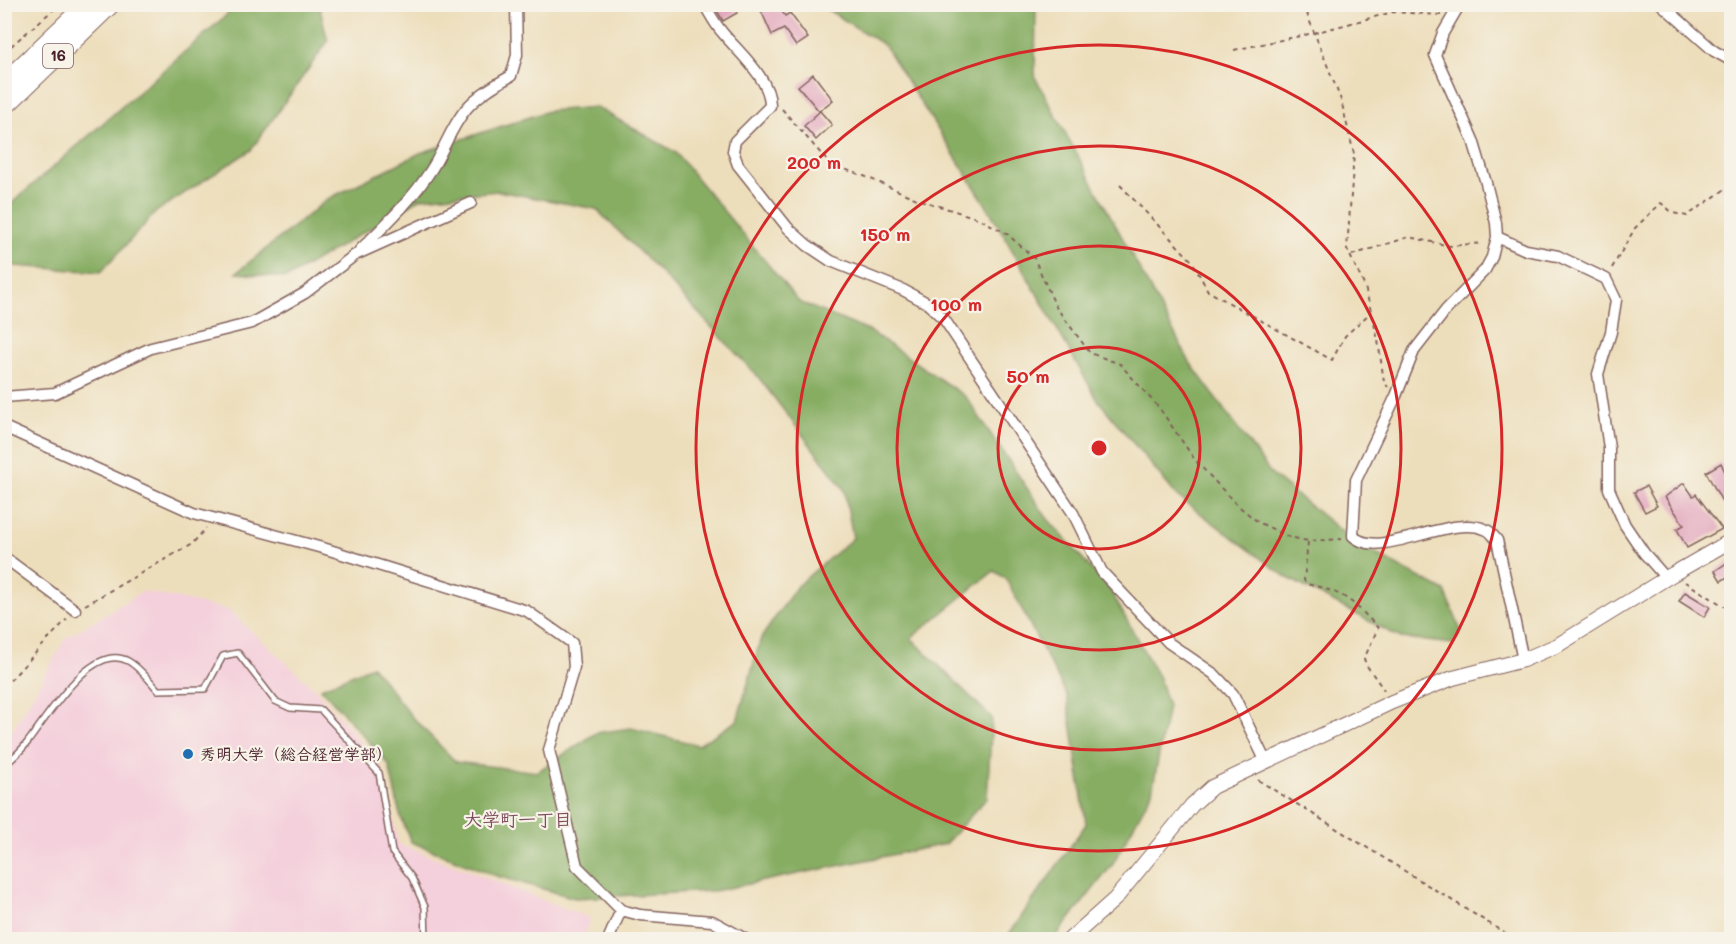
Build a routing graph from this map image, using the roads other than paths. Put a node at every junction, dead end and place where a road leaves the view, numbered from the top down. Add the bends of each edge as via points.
1 (87, 4) edge
2 (111, 4) edge
3 (516, 4) edge
4 (704, 4) edge
5 (1460, 4) edge
6 (1661, 4) edge
7 (1731, 61) edge
8 (4, 83) edge
9 (4, 107) edge
10 (471, 203) dead end
11 (1496, 240) junction
12 (355, 255) junction
13 (4, 398) edge
14 (4, 427) edge
15 (1731, 540) edge
16 (4, 557) edge
17 (1669, 576) junction
18 (75, 610) road end
19 (1523, 660) junction
20 (1265, 760) junction
21 (4, 766) edge
22 (621, 910) junction
23 (426, 939) edge
24 (609, 939) edge
25 (747, 939) edge
26 (1069, 939) edge

1 - 8 highway, 16
2 - 9 highway, 16
3 - 12 street via 517,55 511,76 466,109 417,189
4 - 20 street via 770,95 770,106 735,141 733,151 738,165 788,228 807,245 831,261 903,290 945,319 1073,513 1101,572 1169,643 1214,674 1233,694
5 - 11 street via 1435,55 1473,140 1496,223
6 - 7 street
10 - 12 street
11 - 17 street via 1558,256 1606,279 1616,300 1598,374 1609,448 1609,489 1625,525 1644,553
11 - 19 street via 1485,270 1446,309 1414,351 1356,480 1353,536 1359,542 1380,544 1456,527 1488,531 1497,540
12 - 13 street via 305,293 252,323 151,348 55,393
14 - 22 street via 194,513 527,611 572,643 574,667 549,750 577,867
15 - 17 street
16 - 18 street
17 - 19 street via 1558,645
19 - 20 street via 1453,678
20 - 26 street via 1212,787 1191,806 1115,899
21 - 23 lane via 28,743 80,676 99,661 128,661 159,690 205,689 224,656 238,653 274,702 290,708 321,710 379,773 392,852 412,878 425,907
22 - 24 street
22 - 25 street via 712,921

